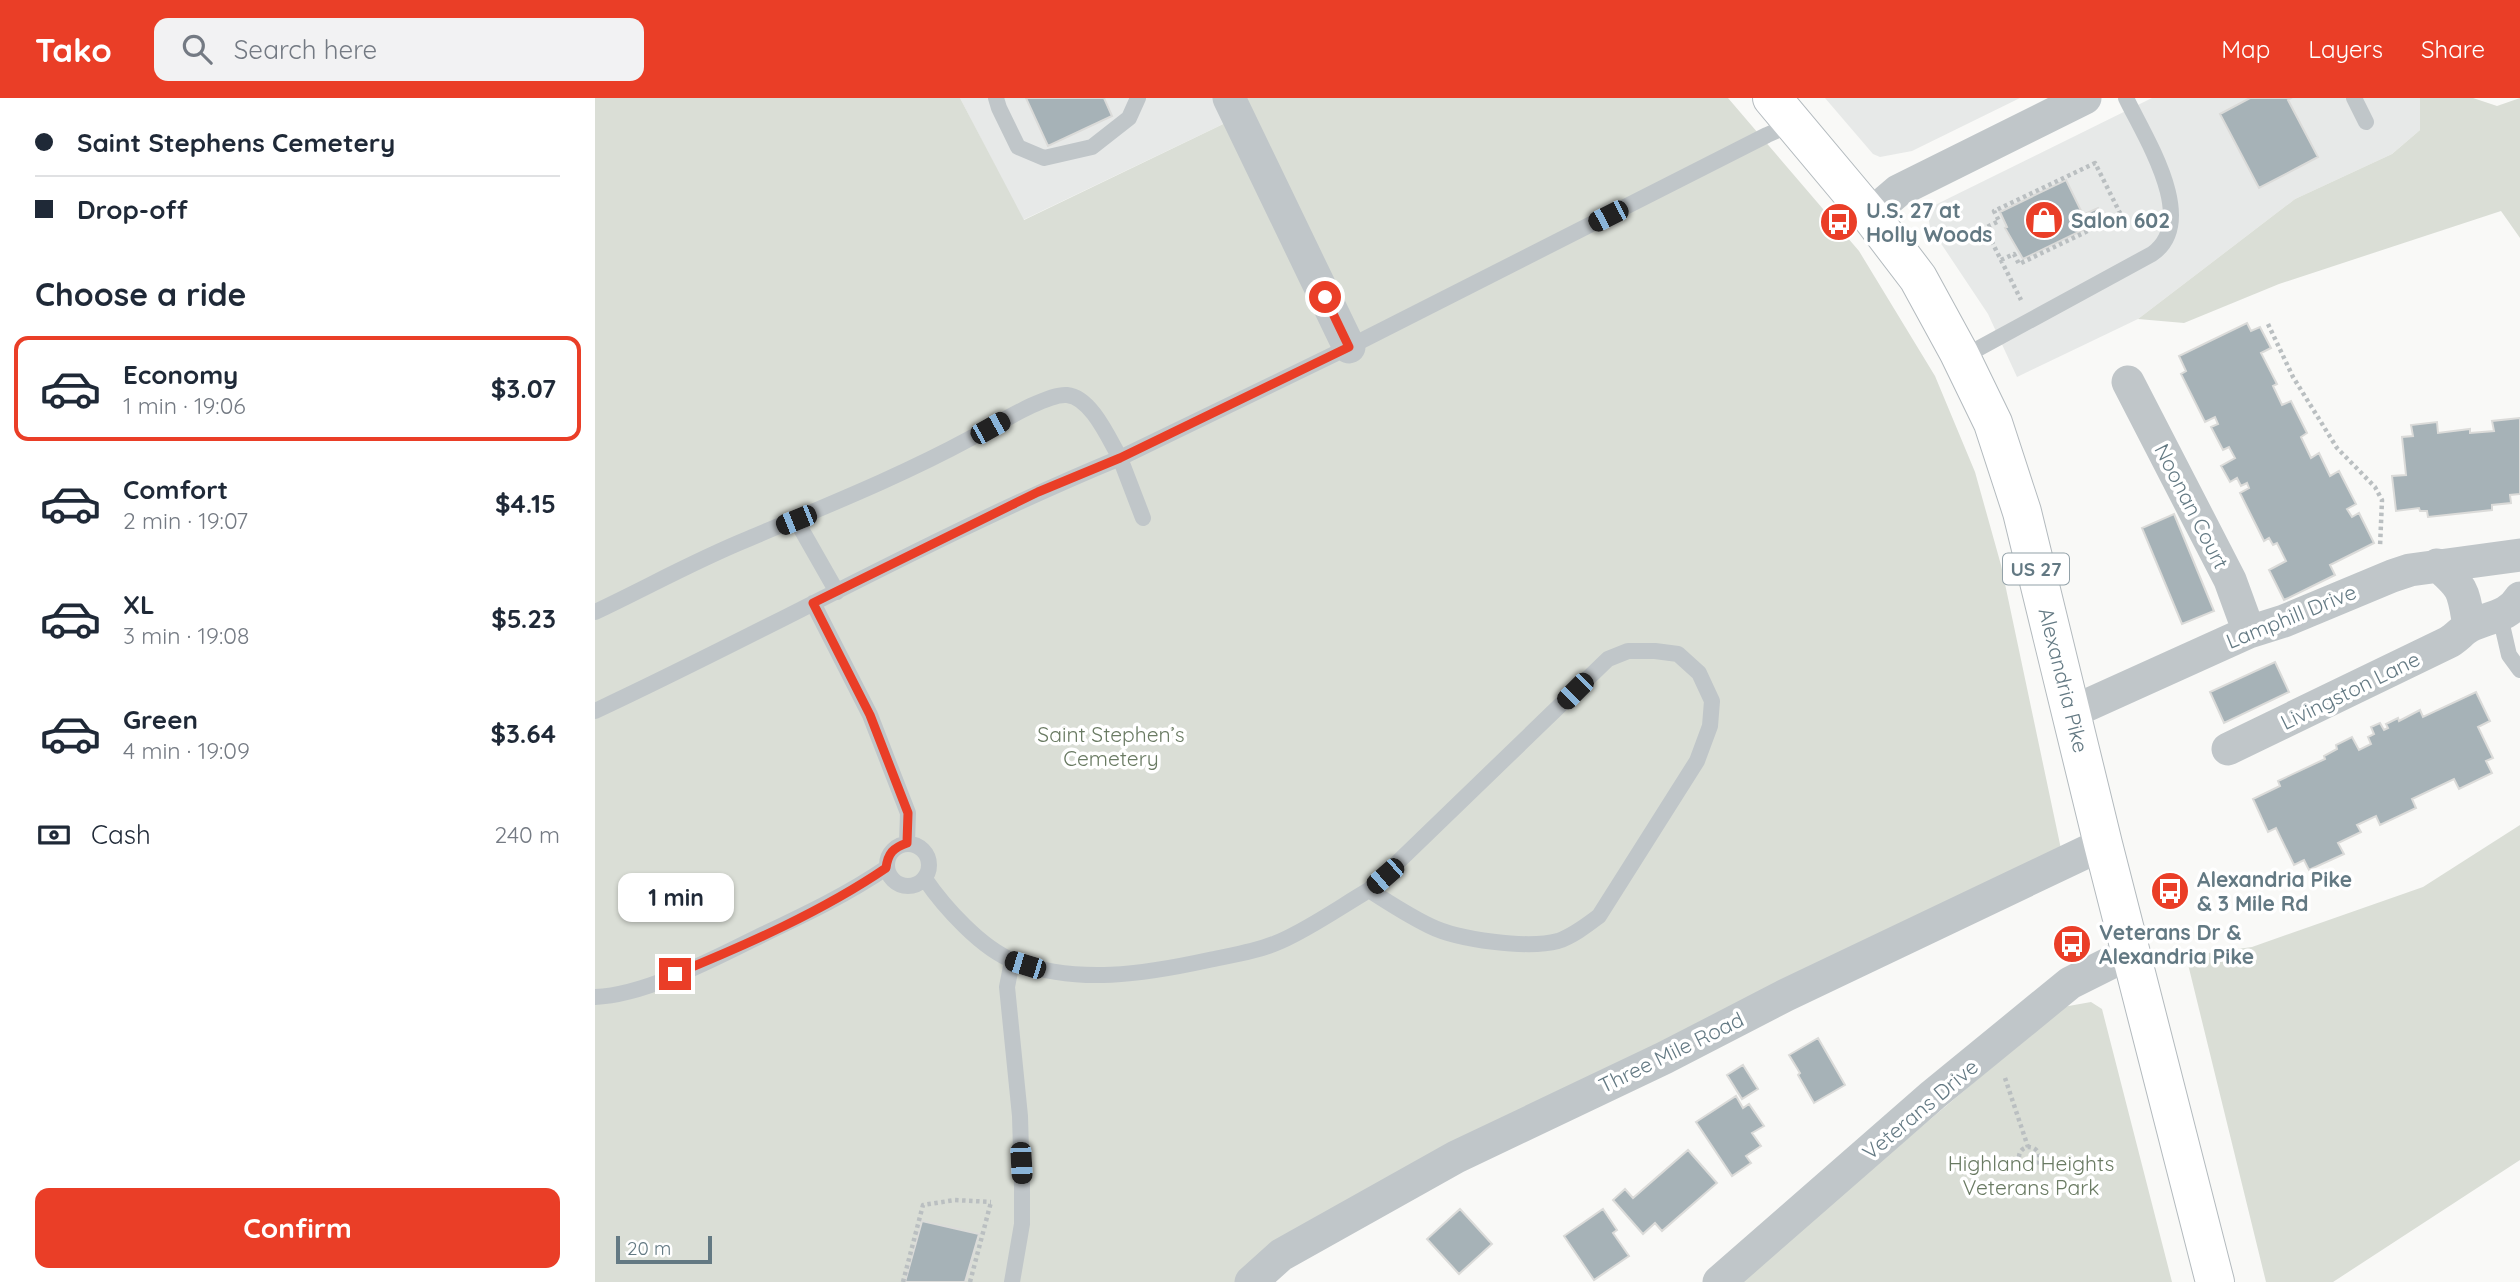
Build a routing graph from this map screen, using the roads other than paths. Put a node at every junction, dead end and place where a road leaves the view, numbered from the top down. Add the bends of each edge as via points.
1 (996, 98) edge
2 (1138, 98) edge
3 (1229, 98) edge
4 (2085, 98) edge
5 (2126, 98) edge
6 (2354, 98) edge
7 (1783, 111) edge
8 (2366, 122) dead end
9 (1870, 215) junction
10 (1349, 347) junction
11 (1961, 358) junction
12 (2128, 383) dead end
13 (1120, 458) junction
14 (1143, 518) dead end
15 (796, 520) junction
16 (2520, 555) edge
17 (2437, 565) junction
18 (837, 592) junction
19 (813, 603) junction
20 (2510, 607) edge
21 (595, 612) edge
22 (2469, 626) junction
23 (2249, 632) junction
24 (2520, 670) edge
25 (595, 711) edge
26 (2072, 712) junction
27 (2228, 749) dead end
28 (907, 843) junction
29 (2103, 844) junction
30 (886, 868) junction
31 (925, 879) junction
32 (1369, 890) junction
33 (2132, 952) junction
34 (1012, 961) junction
35 (595, 996) edge
36 (1012, 1282) edge
37 (1251, 1282) edge
38 (1719, 1282) edge
39 (2215, 1282) edge

1 - 2 lane via 1017,147 1044,158 1092,147 1129,118
3 - 10 street
4 - 9 street via 1898,191
5 - 11 lane via 2166,181 2171,204 2162,247
6 - 8 lane
7 - 9 main road, Alexandria Pike / US 27
7 - 10 lane via 1767,135
9 - 11 main road, Alexandria Pike / US 27 via 1918,278
10 - 13 lane
11 - 26 main road, Alexandria Pike / US 27 via 1993,423 2022,512
12 - 23 street, Noonan Court via 2230,580
13 - 14 lane
13 - 15 lane via 1085,402 1067,395 1010,416 928,460
13 - 18 lane via 1038,492
15 - 18 lane
15 - 21 lane
16 - 17 street, Lamphill Drive
17 - 22 street via 2463,591
17 - 23 street, Lamphill Drive via 2410,569
18 - 19 lane
19 - 25 lane
19 - 28 lane via 870,715 908,813
20 - 22 street, Livingston Lane
20 - 24 lane via 2509,655
22 - 27 street, Livingston Lane via 2447,643
23 - 26 street, Lamphill Drive
26 - 29 main road, Alexandria Pike / US 27
28 - 30 lane via 888,856
28 - 31 lane via 920,846 928,855
29 - 33 main road, Alexandria Pike / US 27
29 - 37 street, Three Mile Road via 1456,1157 1281,1255
30 - 31 lane via 891,880 902,886 915,886
30 - 35 lane via 840,897 717,957 613,996
31 - 34 lane via 953,916
32 - 32 lane via 1432,928 1484,940 1530,945 1558,940 1581,929 1599,916 1697,761 1710,726 1711,701 1699,673 1678,654 1628,651 1608,659
32 - 34 lane via 1278,943 1161,970 1073,974
33 - 38 street, Veterans Drive via 2070,983 1933,1095
33 - 39 main road, Alexandria Pike / US 27
34 - 36 lane via 1007,987 1020,1116 1023,1210

